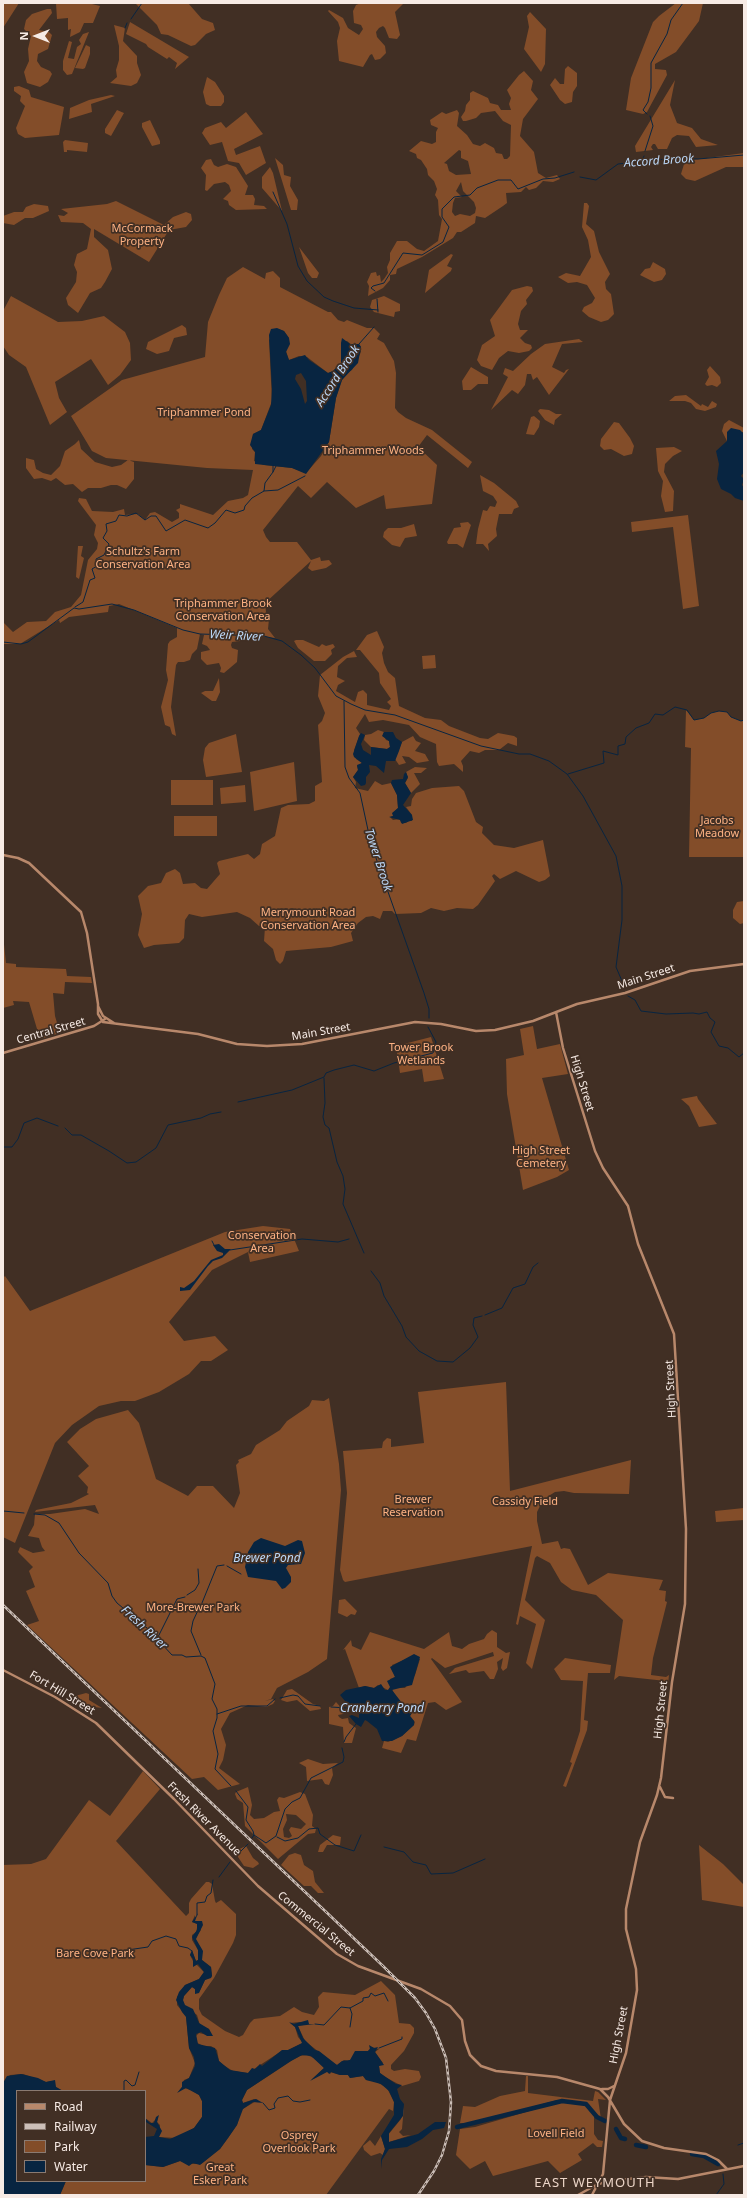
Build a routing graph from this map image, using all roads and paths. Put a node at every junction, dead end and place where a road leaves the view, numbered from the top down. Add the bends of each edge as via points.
1 (3, 855) edge
2 (744, 964) edge
3 (98, 1004) junction
4 (556, 1012) junction
5 (105, 1019) junction
6 (103, 1022) junction
7 (114, 1024) junction
8 (3, 1053) edge
9 (3, 1670) edge
10 (144, 1769) joint
11 (660, 1786) junction
12 (673, 1798) dead end
13 (253, 1880) joint
14 (614, 2086) junction
15 (600, 2089) junction
16 (610, 2100) junction
17 (744, 2166) edge
18 (726, 2169) junction
19 (598, 2184) junction
20 (578, 2195) edge
21 (592, 2195) edge

1 - 3 main road via 29,863 81,912
2 - 4 main road, Main Street via 690,971 625,993 577,1004
3 - 5 main road
3 - 6 main road via 98,1014
4 - 7 main road, Main Street via 529,1022 491,1031 473,1031 412,1022 320,1042 282,1046 242,1045 198,1034
4 - 11 main road, High Street via 563,1048 596,1152 603,1168 628,1206 638,1244 676,1341 686,1528 686,1590 671,1687
5 - 6 main road
5 - 7 main road
6 - 7 main road, Main Street
6 - 8 main road, Central Street
9 - 10 main road, Fort Hill Street via 48,1693 90,1719
10 - 13 main road, Fresh River Avenue
11 - 12 main road via 665,1796
11 - 14 main road, High Street via 640,1842 626,1905 626,1930 636,1969 637,1984 626,2053
13 - 15 main road, Commercial Street via 337,1954 358,1966 421,1989 450,2006 462,2020 470,2055 482,2066 496,2071 562,2078
14 - 15 main road
14 - 16 main road, High Street
15 - 16 main road
16 - 18 main road via 621,2120 636,2137 658,2147 706,2154 721,2162
16 - 19 main road, High Street via 603,2171
17 - 18 main road
18 - 19 main road via 678,2179 646,2177
19 - 20 main road
19 - 21 main road, High Street

